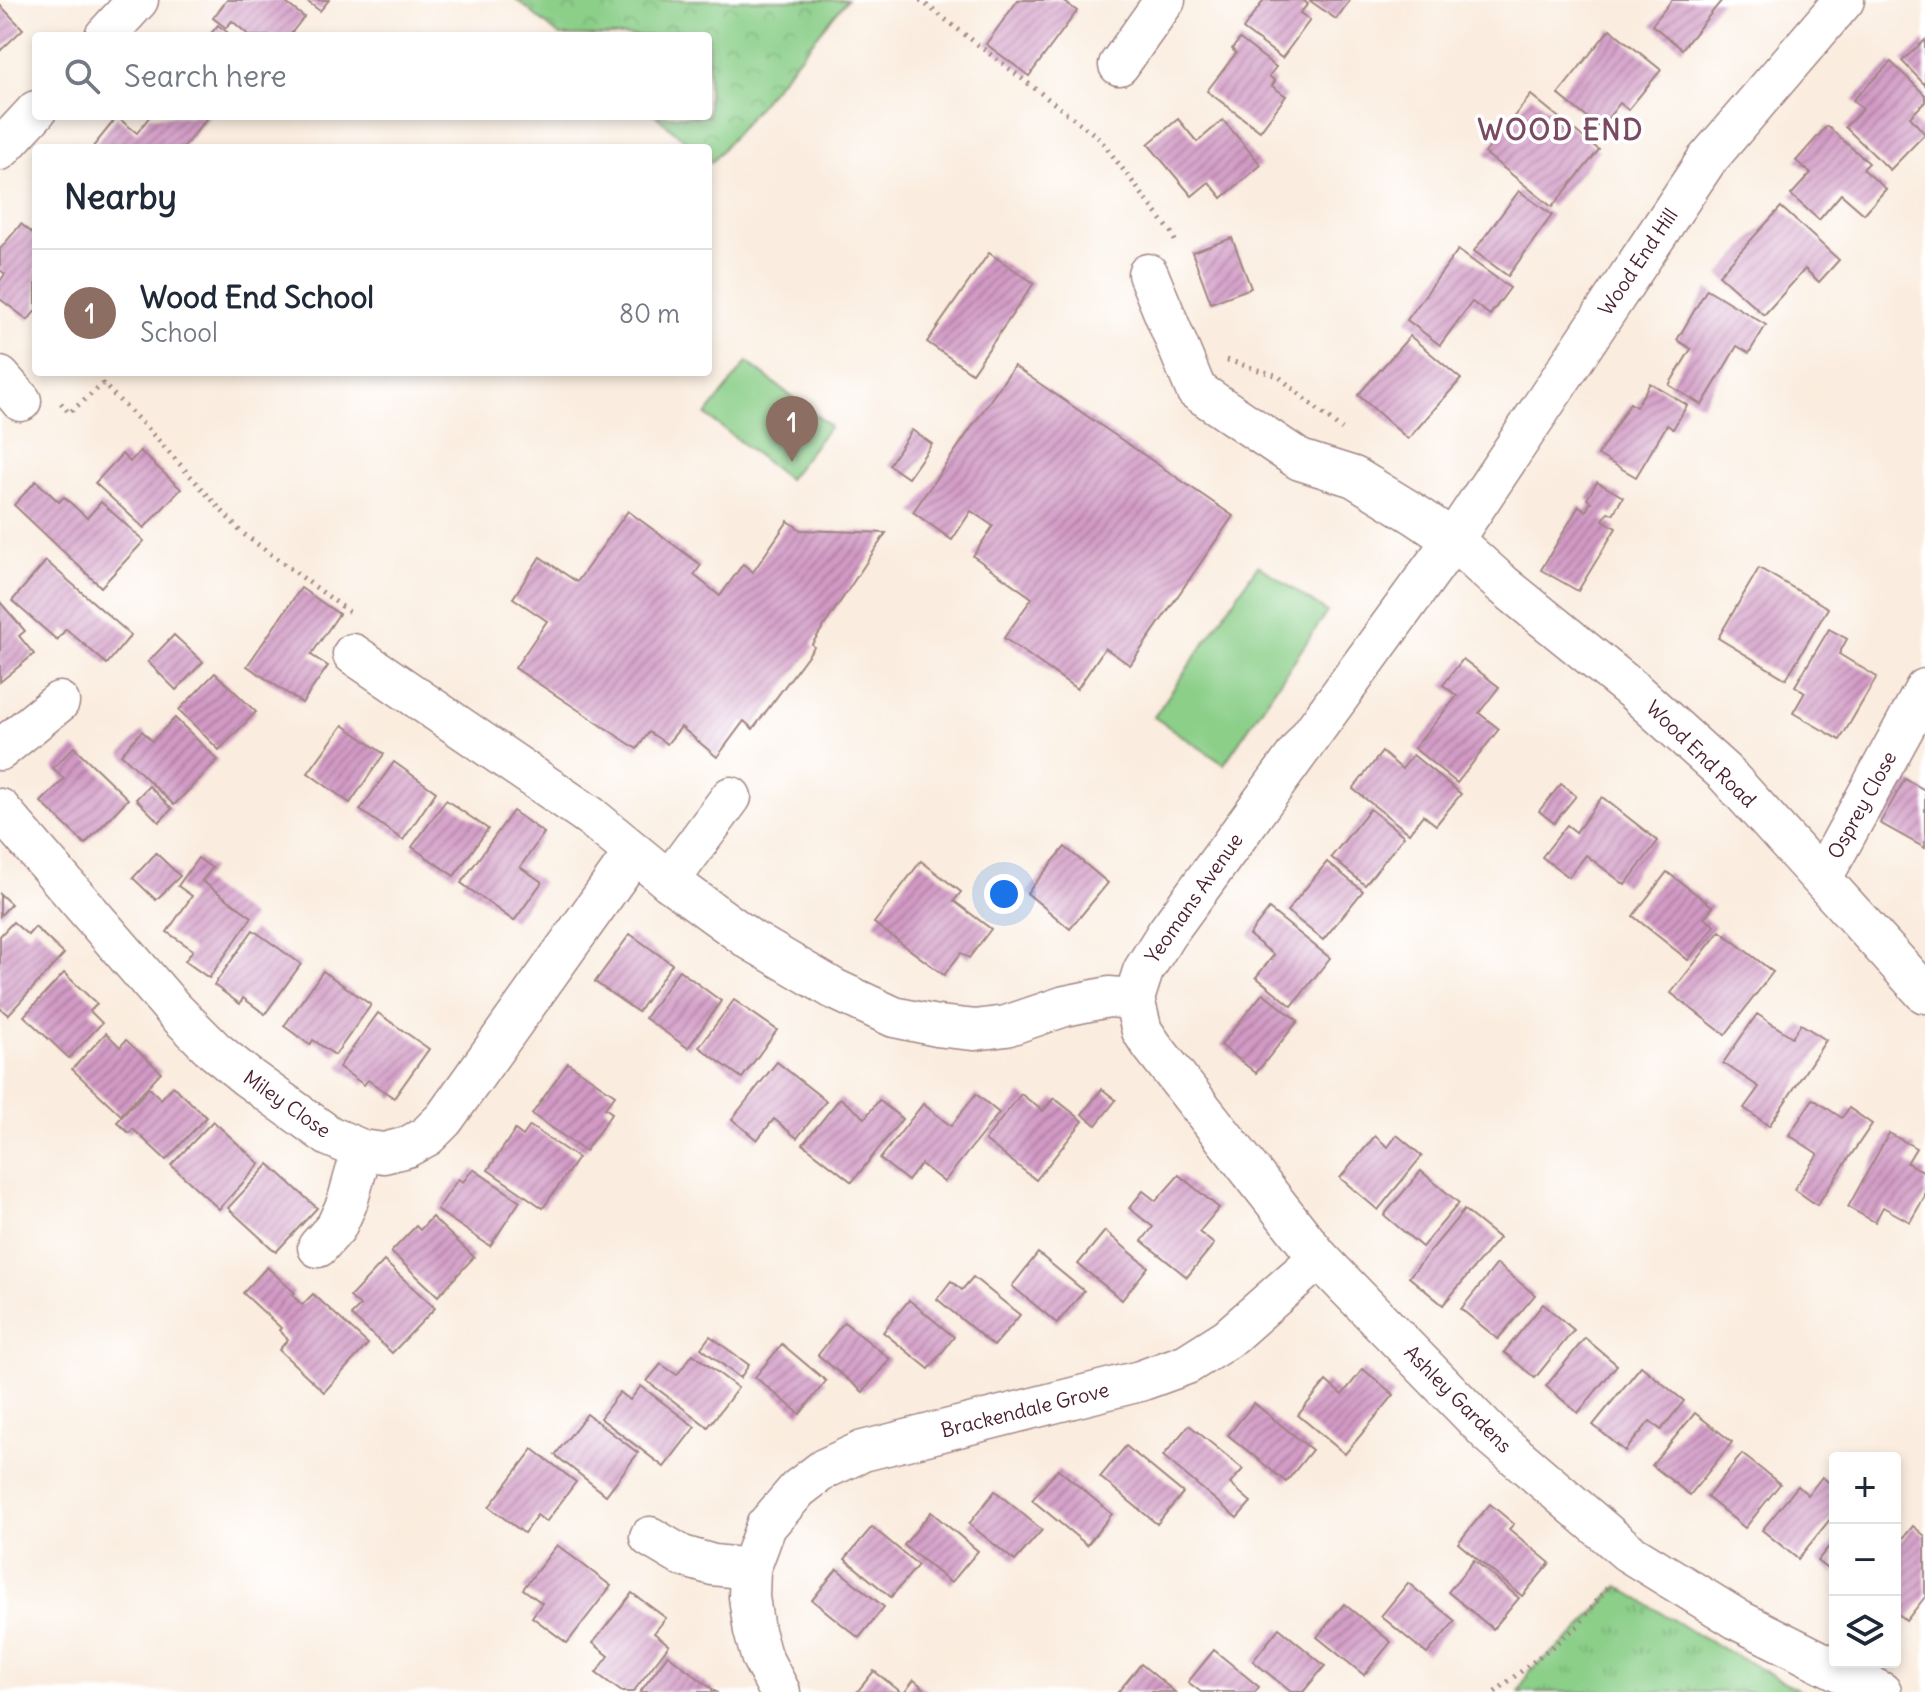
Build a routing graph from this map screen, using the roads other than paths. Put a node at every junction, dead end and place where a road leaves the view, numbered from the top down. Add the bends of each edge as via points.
1 (138, 0) edge
2 (1165, 0) edge
3 (1844, 0) edge
4 (109, 32) edge
5 (1119, 65) dead end
6 (32, 115) edge
7 (0, 150) edge
8 (1148, 274) dead end
9 (1453, 540) junction
10 (356, 636) road end
11 (1925, 689) edge
12 (59, 702) dead end
13 (0, 750) edge
14 (731, 797) dead end
15 (0, 809) edge
16 (634, 853) junction
17 (1822, 878) junction
18 (669, 881) junction
19 (1925, 993) edge
20 (1134, 999) junction
21 (362, 1150) junction
22 (318, 1247) dead end
23 (1319, 1258) junction
24 (650, 1537) dead end
25 (750, 1569) junction
26 (780, 1692) edge
27 (1881, 1692) edge

1 - 4 street
2 - 5 street
3 - 9 street, Wood End Hill via 1706,161
6 - 7 street
8 - 9 street, Wood End Road via 1196,390 1300,460 1354,477
9 - 17 street, Wood End Road via 1725,773
9 - 20 street, Yeomans Avenue via 1166,934 1143,971
10 - 16 street
11 - 17 street, Osprey Close
12 - 13 street
14 - 18 street
15 - 21 street, Miley Close via 214,1050 329,1136
16 - 18 street
16 - 21 street, Miley Close via 444,1119 407,1147 384,1153
17 - 19 street, Wood End Road
18 - 20 street via 749,939 894,1017 975,1030 1109,997
20 - 23 street, Ashley Gardens via 1142,1031 1153,1047
21 - 22 street via 347,1203 336,1227
23 - 25 street, Brackendale Grove via 1228,1338 1187,1364 1140,1381 863,1451 824,1469 766,1526
23 - 27 street, Ashley Gardens via 1490,1434 1628,1552 1740,1621
24 - 25 street via 682,1556
25 - 26 street, Brackendale Grove via 754,1631

